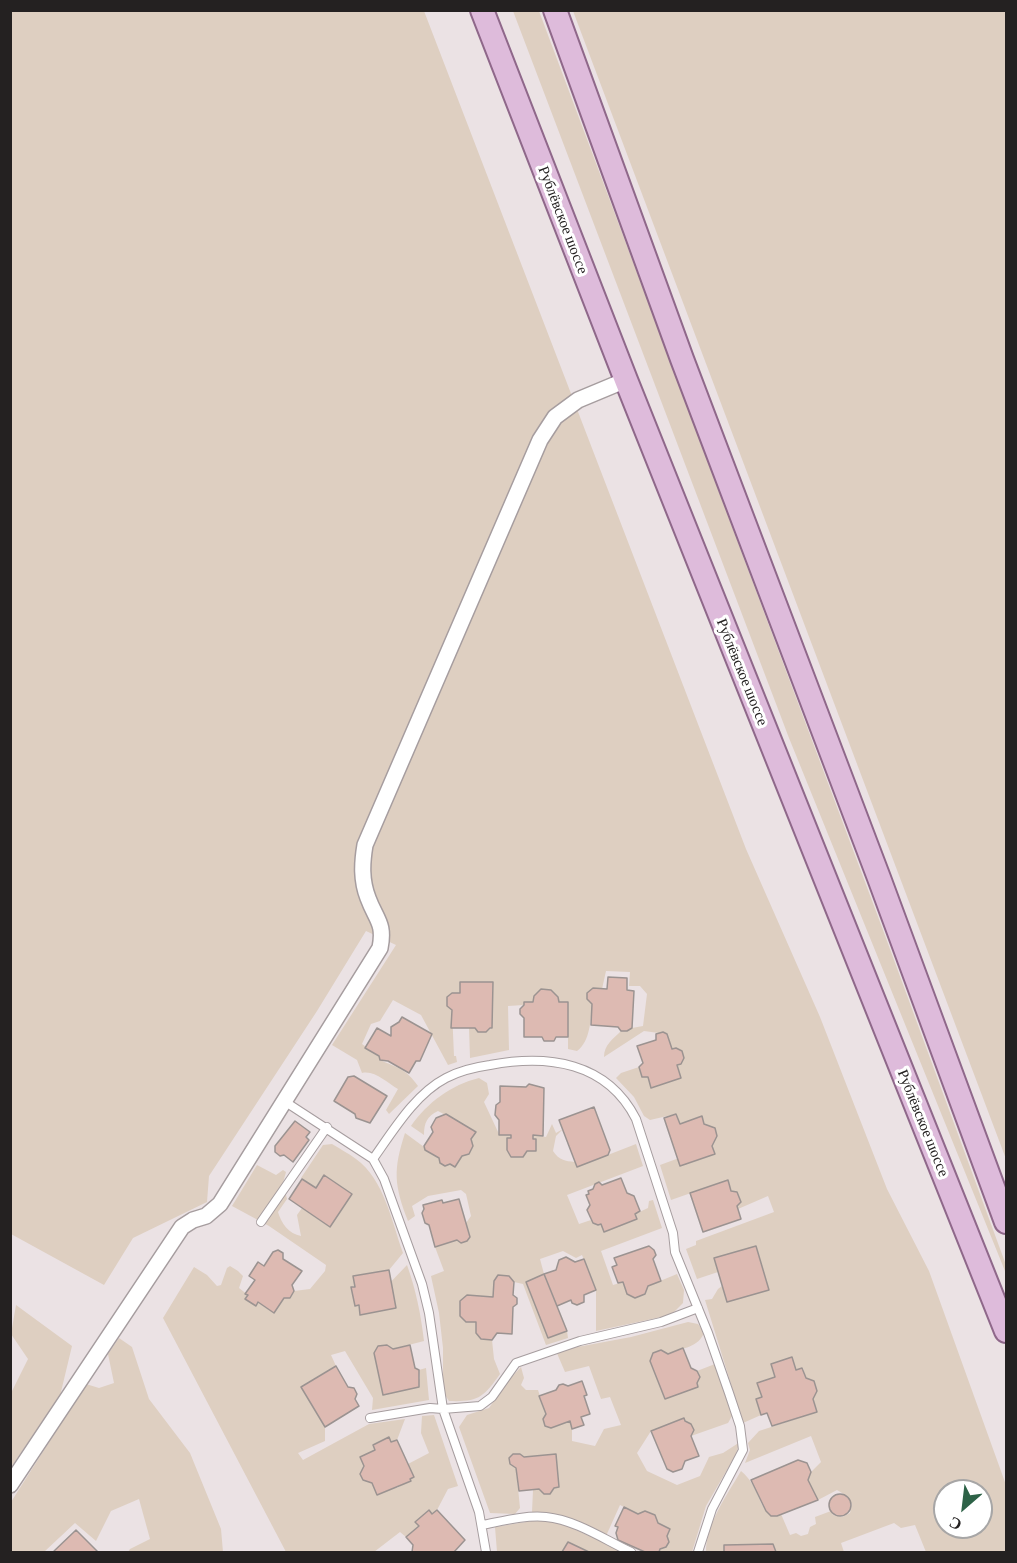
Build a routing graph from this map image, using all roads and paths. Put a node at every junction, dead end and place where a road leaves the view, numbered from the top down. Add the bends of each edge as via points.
1 (482, 10) edge
2 (555, 10) edge
3 (626, 380) junction
4 (284, 1101) junction
5 (327, 1127) junction
6 (373, 1159) junction
7 (261, 1222) dead end
8 (1006, 1222) edge
9 (698, 1308) junction
10 (1006, 1331) edge
11 (443, 1409) junction
12 (370, 1418) dead end
13 (10, 1485) edge
14 (482, 1525) junction
15 (486, 1552) edge
16 (631, 1552) edge
17 (698, 1552) edge

1 - 3 main road, Рублёвское шоссе
2 - 8 main road
3 - 4 street via 578,400 555,417 540,440 365,845 361,868 367,897 383,932 380,948
3 - 10 main road, Рублёвское шоссе
4 - 5 lane
4 - 13 street via 220,1204 206,1216 182,1227
5 - 6 lane
5 - 7 lane
6 - 9 lane via 424,1094 446,1078 505,1062 565,1063 585,1070 603,1079 628,1102 673,1233 675,1252
6 - 11 lane via 422,1284
9 - 11 lane via 527,1359 516,1364 492,1397 480,1406
9 - 17 lane via 740,1426 743,1450 712,1509
11 - 12 lane
11 - 14 lane
14 - 15 lane
14 - 16 lane via 519,1518 563,1520

